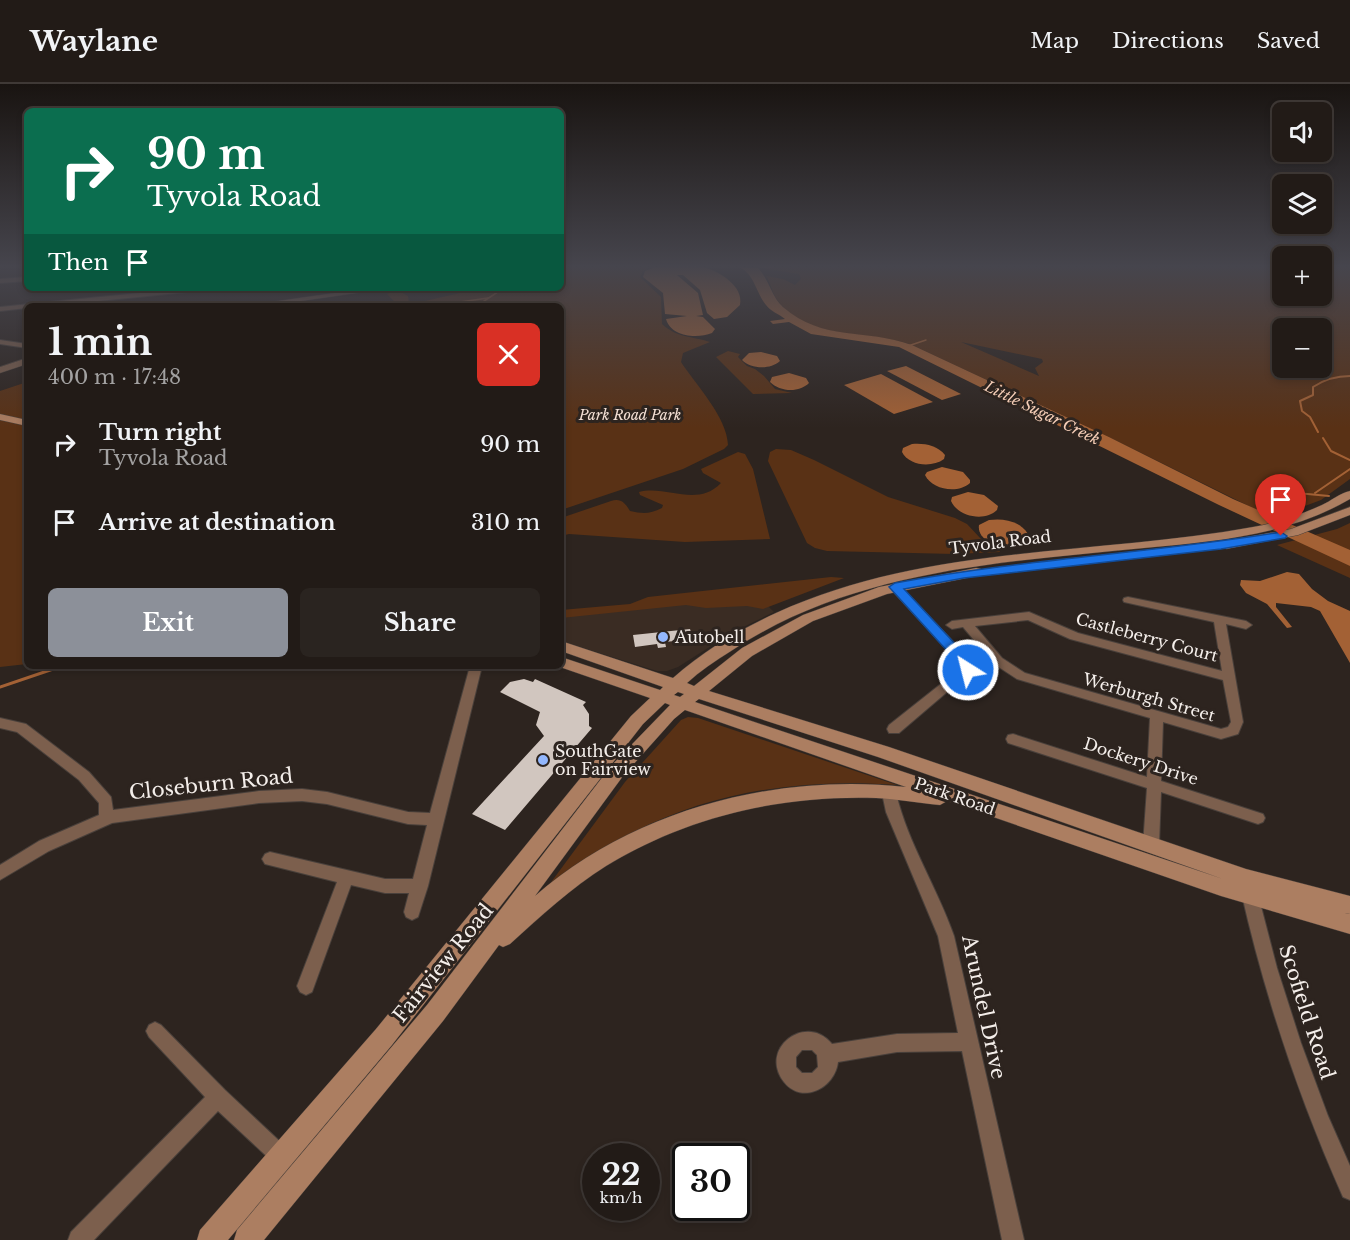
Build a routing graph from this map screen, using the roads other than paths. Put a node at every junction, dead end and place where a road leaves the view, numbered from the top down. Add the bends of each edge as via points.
1 (0, 342) edge
2 (24, 346) edge
3 (24, 362) edge
4 (0, 370) edge
5 (0, 417) edge
6 (24, 422) edge
7 (0, 424) edge
8 (24, 429) edge
9 (1350, 494) edge
10 (1350, 511) edge
11 (895, 587) junction
12 (1128, 600) dead end
13 (1219, 620) junction
14 (966, 623) junction
15 (952, 625) dead end
16 (1246, 625) dead end
17 (564, 647) edge
18 (564, 663) edge
19 (475, 669) edge
20 (1229, 677) junction
21 (677, 694) junction
22 (1157, 717) junction
23 (0, 723) edge
24 (894, 729) dead end
25 (1013, 739) dead end
26 (1154, 784) junction
27 (889, 793) junction
28 (1004, 813) junction
29 (106, 818) junction
30 (1258, 818) dead end
31 (437, 820) junction
32 (1151, 845) junction
33 (270, 859) dead end
34 (0, 873) edge
35 (346, 877) junction
36 (420, 886) junction
37 (1248, 887) junction
38 (1350, 905) edge
39 (412, 912) dead end
40 (1350, 924) edge
41 (465, 975) junction
42 (306, 986) dead end
43 (155, 1030) dead end
44 (969, 1042) junction
45 (826, 1055) dead end
46 (218, 1097) junction
47 (282, 1157) junction
48 (1350, 1190) edge
49 (79, 1240) edge
50 (210, 1240) edge
51 (247, 1240) edge
52 (1013, 1240) edge

1 - 2 street
3 - 4 street
5 - 6 main road
7 - 8 main road
9 - 21 main road, Tyvola Road via 1324,509 1249,531 948,566 884,578 824,597 772,620 722,649
10 - 11 main road, Tyvola Road via 1317,525 1212,547 964,574
11 - 21 main road, Tyvola Road via 838,605 784,630
11 - 24 street via 968,669
12 - 13 street
13 - 16 street
13 - 20 street, Werburgh Street
14 - 15 street, Castleberry Court
14 - 20 street, Castleberry Court via 1029,616 1074,636
14 - 22 street, Werburgh Street via 998,661 1016,674
17 - 21 main road, Park Road
18 - 21 main road, Park Road
19 - 31 street
20 - 22 street, Werburgh Street via 1237,722 1229,732 1213,733
21 - 28 main road, Park Road
21 - 32 main road, Park Road via 883,752
21 - 41 main road, Fairview Road via 656,727 617,771
21 - 47 main road, Fairview Road via 624,737 405,1011
22 - 26 street
23 - 29 street via 21,728 84,776 106,801
25 - 26 street, Dockery Drive
26 - 30 street, Dockery Drive
26 - 32 street
27 - 28 main road via 936,798
27 - 41 main road via 833,790 760,797 714,808 660,828 600,860 555,892
27 - 44 street, Arundel Drive via 904,845 942,924
28 - 37 main road, Park Road
29 - 31 street, Closeburn Road via 259,797 302,795 408,818
29 - 34 street, Closeburn Road via 44,846
31 - 36 street
32 - 37 main road, Park Road
33 - 35 street
35 - 36 street via 385,886
35 - 42 street
36 - 39 street
37 - 38 main road, Park Road
37 - 40 main road, Park Road
37 - 48 street, Scofield Road via 1286,1028
41 - 51 main road, Fairview Road
43 - 46 street
44 - 45 street via 884,1043
44 - 52 street, Arundel Drive
46 - 47 street
46 - 49 street
47 - 50 main road, Fairview Road

